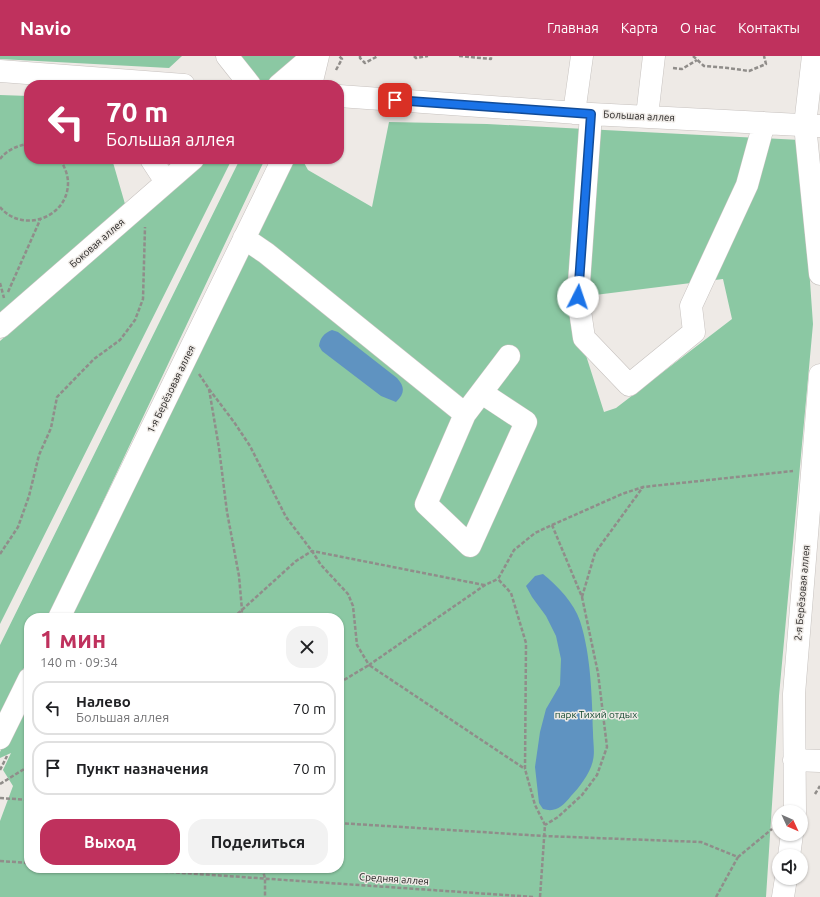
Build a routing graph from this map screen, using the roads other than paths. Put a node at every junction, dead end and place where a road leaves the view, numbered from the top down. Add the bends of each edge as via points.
1 (227, 56) edge
2 (313, 56) edge
3 (318, 56) edge
4 (582, 56) edge
5 (654, 56) edge
6 (813, 56) edge
7 (0, 71) edge
8 (118, 80) edge
9 (246, 80) edge
10 (285, 80) edge
11 (312, 80) edge
12 (344, 96) edge
13 (583, 113) junction
14 (647, 116) junction
15 (764, 123) junction
16 (813, 125) edge
17 (154, 164) edge
18 (187, 164) edge
19 (281, 164) edge
20 (166, 182) junction
21 (244, 238) junction
22 (820, 274) edge
23 (0, 328) edge
24 (509, 356) dead end
25 (820, 375) edge
26 (482, 393) junction
27 (466, 414) junction
28 (61, 613) edge
29 (24, 689) edge
30 (0, 738) edge
31 (794, 760) junction
32 (820, 761) edge
33 (794, 805) edge
34 (785, 885) edge
35 (783, 897) edge

1 - 9 street
2 - 10 street
3 - 11 street
4 - 13 street
5 - 14 street
6 - 16 street
7 - 8 street
12 - 13 street, Большая аллея
13 - 14 street, Большая аллея
13 - 15 street via 578,297 584,338 629,385 694,332 691,306 747,185
14 - 15 street, Большая аллея
15 - 16 street, Большая аллея
16 - 22 street
17 - 20 street
18 - 20 street, Боковая аллея
19 - 21 street, 1-я Берёзовая аллея
20 - 23 street, Боковая аллея
21 - 27 street
21 - 28 street, 1-я Берёзовая аллея
24 - 26 street
25 - 31 street, 2-я Берёзовая аллея via 794,694
26 - 27 street
26 - 27 street via 526,422 470,546 426,504
29 - 30 street
31 - 32 street
31 - 33 street, 2-я Берёзовая аллея
34 - 35 street

